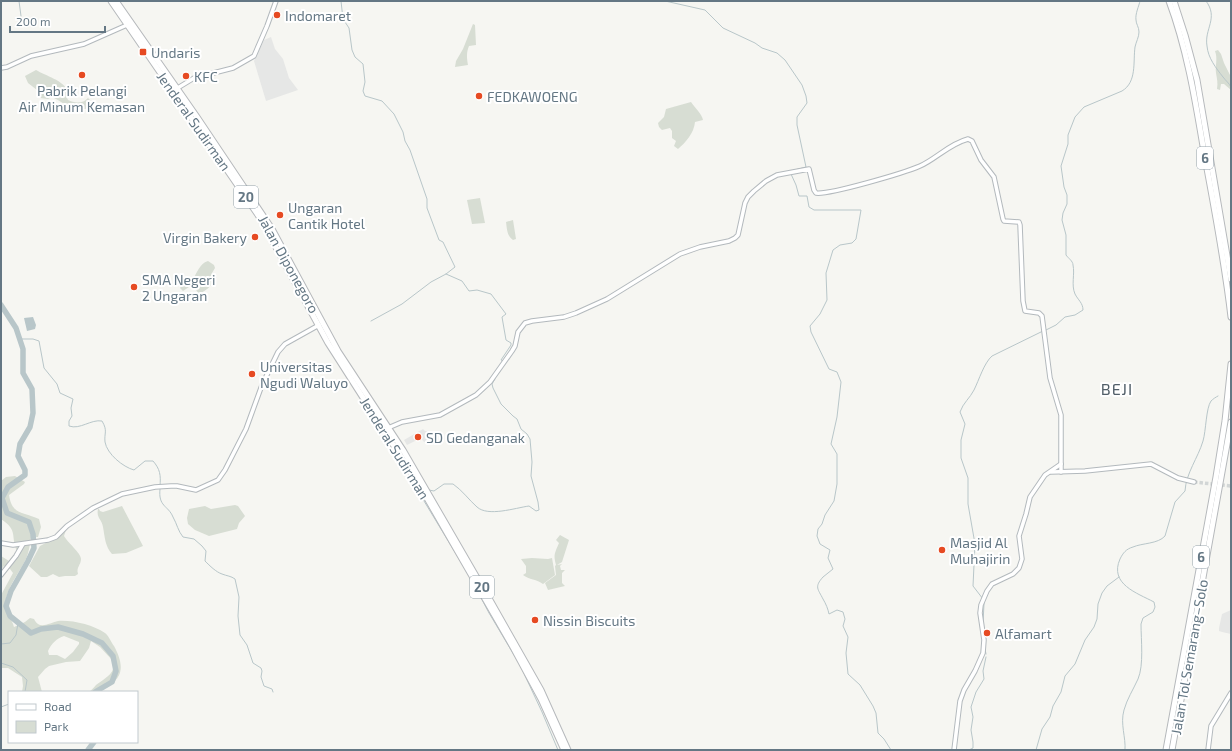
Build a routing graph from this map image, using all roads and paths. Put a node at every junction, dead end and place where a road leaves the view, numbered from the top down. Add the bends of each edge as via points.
1 (110, 1) edge
2 (116, 1) edge
3 (276, 1) edge
4 (1169, 1) edge
5 (1174, 1) edge
6 (127, 25) junction
7 (151, 56) junction
8 (1, 68) edge
9 (175, 90) junction
10 (1231, 279) edge
11 (1231, 317) edge
12 (321, 325) junction
13 (338, 351) joint
14 (1231, 364) edge
15 (1231, 422) edge
16 (387, 429) junction
17 (1061, 464) junction
18 (1051, 472) junction
19 (1061, 472) junction
20 (1194, 482) tunnel mouth
21 (1, 543) edge
22 (23, 544) junction
23 (467, 562) junction
24 (1, 575) edge
25 (1231, 693) edge
26 (564, 750) edge
27 (568, 750) edge
28 (954, 750) edge
29 (1166, 750) edge
30 (1172, 750) edge
31 (1208, 750) edge

1 - 6 highway, 20
2 - 7 highway, 20
3 - 9 street via 254,56 233,68 194,78
4 - 11 highway, 6 via 1192,82
5 - 10 highway, 6 via 1196,80
6 - 7 highway, Jenderal Sudirman / 20
6 - 8 street via 91,42 31,56
7 - 9 highway, 20
9 - 12 highway, Jenderal Sudirman / 20 via 266,224
12 - 13 highway, Jalan Diponegoro / 20
12 - 16 highway, Jenderal Sudirman / 20 via 338,358
12 - 22 street via 285,344 278,352 262,384 246,429 218,480 196,490 171,486 122,494 97,506 56,537 43,542
13 - 16 highway, Jenderal Sudirman / 20
14 - 29 highway, Jalan Tol Semarang–Solo / 6 via 1216,477
15 - 30 highway, Jalan Tol Semarang–Solo / 6
16 - 17 street via 402,422 440,415 482,390 512,351 518,332 525,324 576,313 607,299 680,254 736,238 748,197 777,175 809,169 814,190 816,193 825,193 920,166 951,146 970,139 994,177 1002,219 1019,222 1020,225 1021,289 1024,307 1027,311 1041,314 1050,378 1061,415
16 - 23 highway, Jenderal Sudirman / 20
17 - 18 street
17 - 19 street
18 - 19 street
18 - 28 street via 1045,475 1029,500 1019,536 1021,564 1013,574 992,584 982,601 980,610 983,653 960,700
19 - 20 street via 1151,464 1183,480
21 - 22 street
22 - 24 street
23 - 26 highway, Jenderal Sudirman / 20 via 520,658
23 - 27 highway, Jenderal Sudirman / 20 via 539,685
25 - 31 street via 1211,726

